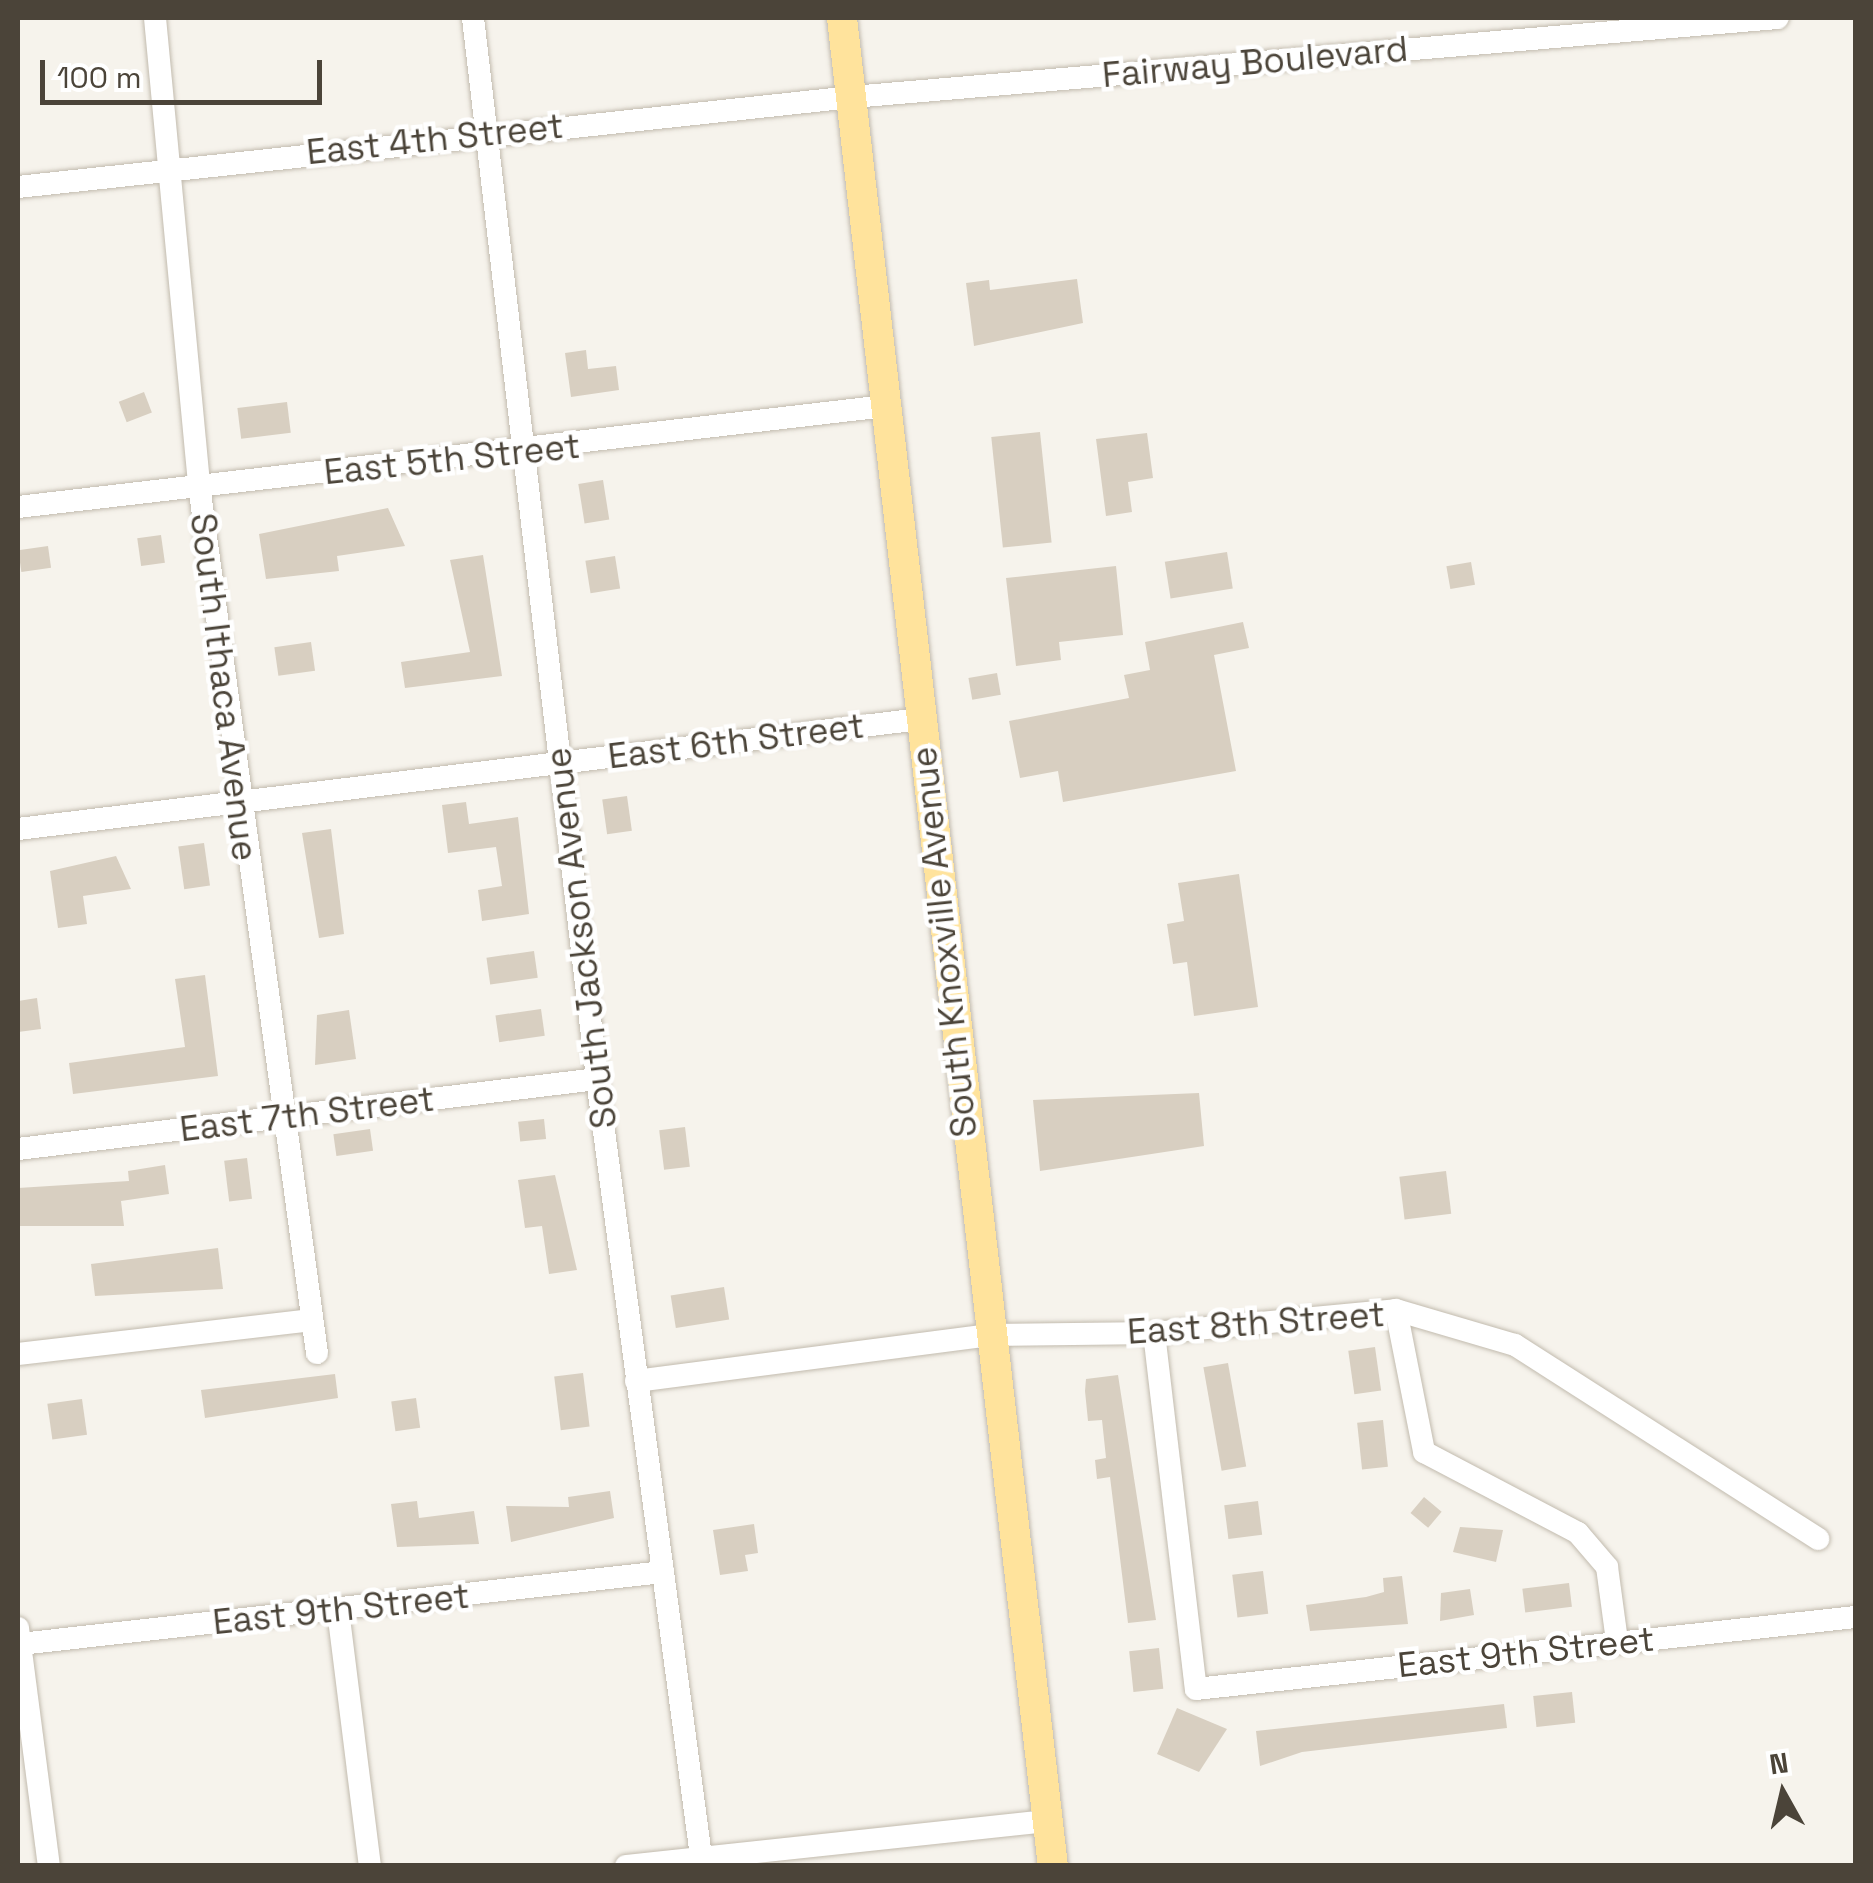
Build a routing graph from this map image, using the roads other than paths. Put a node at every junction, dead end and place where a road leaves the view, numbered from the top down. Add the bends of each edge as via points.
1 (155, 18) edge
2 (473, 18) edge
3 (842, 18) edge
4 (1778, 18) edge
5 (852, 96) junction
6 (487, 132) junction
7 (171, 169) junction
8 (18, 187) edge
9 (886, 406) junction
10 (524, 454) junction
11 (199, 486) junction
12 (18, 507) edge
13 (920, 719) junction
14 (560, 762) junction
15 (238, 800) junction
16 (18, 828) edge
17 (597, 1079) junction
18 (281, 1116) junction
19 (18, 1149) edge
20 (1396, 1310) junction
21 (312, 1320) junction
22 (1154, 1332) junction
23 (990, 1336) junction
24 (317, 1353) dead end
25 (18, 1354) edge
26 (636, 1381) junction
27 (1818, 1539) dead end
28 (663, 1572) junction
29 (338, 1610) junction
30 (1856, 1617) edge
31 (18, 1636) edge
32 (1617, 1641) junction
33 (1048, 1820) junction
34 (701, 1856) junction
35 (49, 1866) edge
36 (370, 1866) edge
37 (626, 1866) edge
38 (1054, 1866) edge

1 - 7 street, South Ithaca Avenue
2 - 6 street, South Jackson Avenue
3 - 5 main road, South Knoxville Avenue
4 - 5 street, Fairway Boulevard
5 - 6 street, East 4th Street
5 - 9 main road, South Knoxville Avenue
6 - 7 street, East 4th Street
6 - 10 street, South Jackson Avenue
7 - 8 street, East 4th Street
7 - 11 street, South Ithaca Avenue
9 - 10 street, East 5th Street
9 - 13 main road, South Knoxville Avenue
10 - 11 street, East 5th Street
10 - 14 street, South Jackson Avenue
11 - 12 street, East 5th Street
11 - 15 street, South Ithaca Avenue
13 - 14 street, East 6th Street
13 - 23 main road, South Knoxville Avenue
14 - 15 street, East 6th Street
14 - 17 street, South Jackson Avenue
15 - 16 street, East 6th Street
15 - 18 street, South Ithaca Avenue
17 - 18 street, East 7th Street
17 - 26 street, South Jackson Avenue
18 - 19 street, East 7th Street
18 - 21 street, South Ithaca Avenue
20 - 22 street, East 8th Street
20 - 27 street, East 8th Street via 1515,1345
20 - 32 street via 1424,1452 1578,1533 1607,1567
21 - 24 street, South Ithaca Avenue
21 - 25 street
22 - 23 street, East 8th Street
22 - 32 street, East 9th Street via 1196,1689
23 - 26 street, East 8th Street
23 - 33 main road, South Knoxville Avenue
26 - 28 street, South Jackson Avenue
28 - 29 street, East 9th Street
28 - 34 street, South Jackson Avenue
29 - 31 street, East 9th Street
29 - 36 street
30 - 32 street, East 9th Street
31 - 35 street
33 - 34 street
33 - 38 main road, South Knoxville Avenue
34 - 37 street

